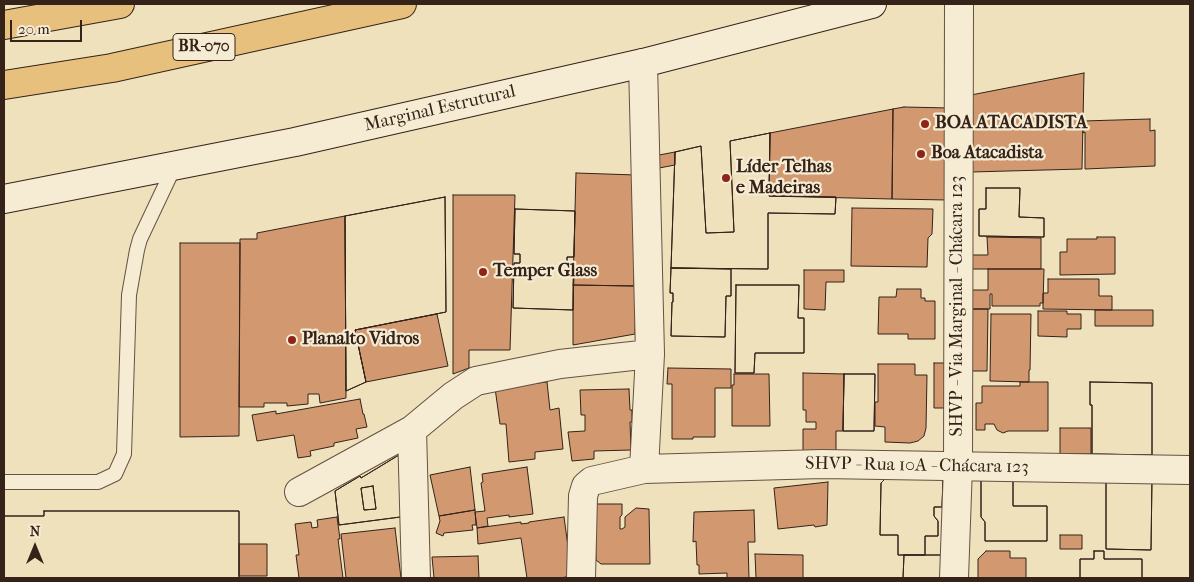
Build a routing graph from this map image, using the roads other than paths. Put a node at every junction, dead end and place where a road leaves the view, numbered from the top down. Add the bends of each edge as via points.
1 (120, 4) edge
2 (402, 4) edge
3 (872, 4) edge
4 (959, 4) edge
5 (4, 25) edge
6 (643, 63) junction
7 (4, 85) edge
8 (175, 165) junction
9 (4, 199) edge
10 (650, 354) junction
11 (412, 430) junction
12 (958, 466) junction
13 (644, 469) junction
14 (1190, 470) edge
15 (4, 482) edge
16 (299, 492) dead end
17 (416, 578) edge
18 (582, 578) edge
19 (954, 578) edge

1 - 5 highway
2 - 7 highway, BR-070 via 112,68
3 - 6 street, Marginal Estrutural
4 - 12 street, SHVP - Via Marginal - Chácara 123
6 - 8 street, Marginal Estrutural via 295,142
6 - 10 street
8 - 9 street, Marginal Estrutural
8 - 15 lane via 137,250 129,295 124,454 115,474 98,482
10 - 11 street via 560,364 476,382 453,396
10 - 13 street
11 - 16 street
11 - 17 street
12 - 13 street, SHVP - Rua 10A - Chácara 123 via 822,464
12 - 14 street, SHVP - Rua 10A - Chácara 123
12 - 19 street, SHVP - Via Marginal - Chácara 123
13 - 18 street, SHVP - Rua 10A - Chácara 123 via 592,481 586,486 583,496

